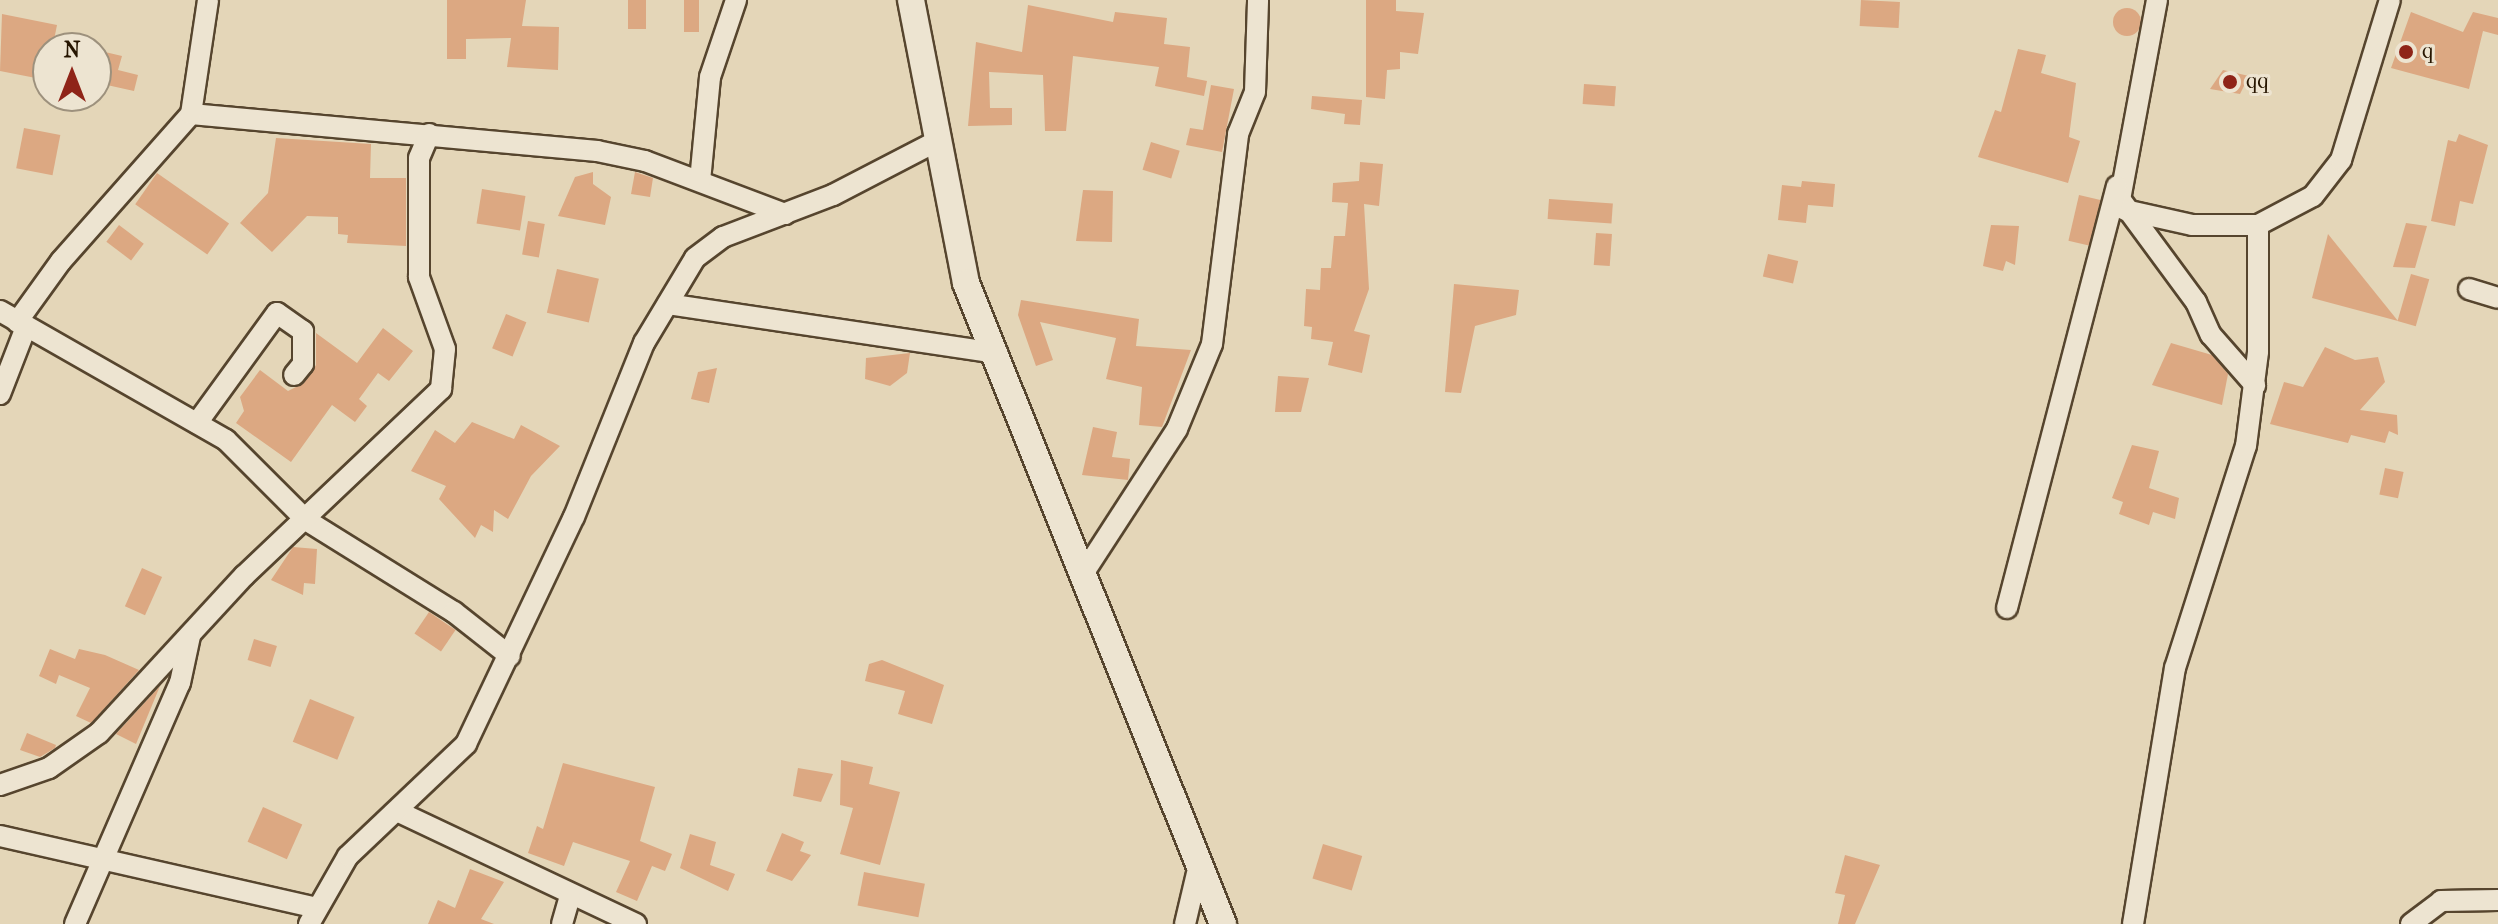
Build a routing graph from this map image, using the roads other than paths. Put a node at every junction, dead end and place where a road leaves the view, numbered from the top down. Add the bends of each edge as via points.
1 (208, 0) edge
2 (736, 0) edge
3 (911, 0) edge
4 (1258, 0) edge
5 (2157, 0) edge
6 (2390, 0) edge
7 (191, 114) junction
8 (429, 134) junction
9 (937, 141) junction
10 (700, 181) junction
11 (2117, 186) junction
12 (2125, 210) junction
13 (785, 214) junction
14 (2258, 225) junction
15 (2469, 289) dead end
16 (2498, 298) edge
17 (668, 304) junction
18 (14, 320) edge
19 (997, 353) junction
20 (294, 375) dead end
21 (2255, 385) junction
22 (0, 394) edge
23 (197, 423) junction
24 (306, 520) junction
25 (1081, 577) junction
26 (2007, 608) dead end
27 (190, 636) junction
28 (510, 656) junction
29 (0, 785) edge
30 (401, 813) junction
31 (0, 836) edge
32 (101, 856) junction
33 (1199, 865) junction
34 (570, 896) junction
35 (2498, 900) edge
36 (312, 916) edge
37 (75, 924) edge
38 (562, 924) edge
39 (636, 924) edge
40 (1185, 924) edge
41 (1223, 924) edge
42 (2133, 924) edge
43 (2411, 924) edge

1 - 7 street
2 - 10 street via 710,77
3 - 9 street
4 - 25 street via 1255,92 1238,134 1214,337 1177,429
5 - 11 street
6 - 14 street via 2330,179
7 - 8 street
7 - 18 street
8 - 10 street via 597,151
8 - 24 street via 419,154 419,277 445,349 445,380
9 - 13 street
9 - 19 street via 966,283
10 - 13 street
11 - 12 street
11 - 26 street
12 - 14 street via 2192,225
12 - 21 street
13 - 17 street via 703,249
14 - 21 street
15 - 16 street
17 - 19 street
17 - 28 street via 644,343
18 - 22 street
18 - 23 street
19 - 25 street
20 - 23 street via 303,364 303,331 277,313
21 - 42 street via 2228,519 2175,668
23 - 24 street via 250,457
24 - 27 street
24 - 28 street via 454,612
25 - 33 street
27 - 29 street via 82,747
27 - 32 street via 180,683
28 - 30 street via 466,744
30 - 34 street
30 - 36 street via 348,856
31 - 32 street
32 - 36 street
32 - 37 street
33 - 40 street
33 - 41 street
34 - 38 street
34 - 39 street
35 - 43 street via 2441,901

